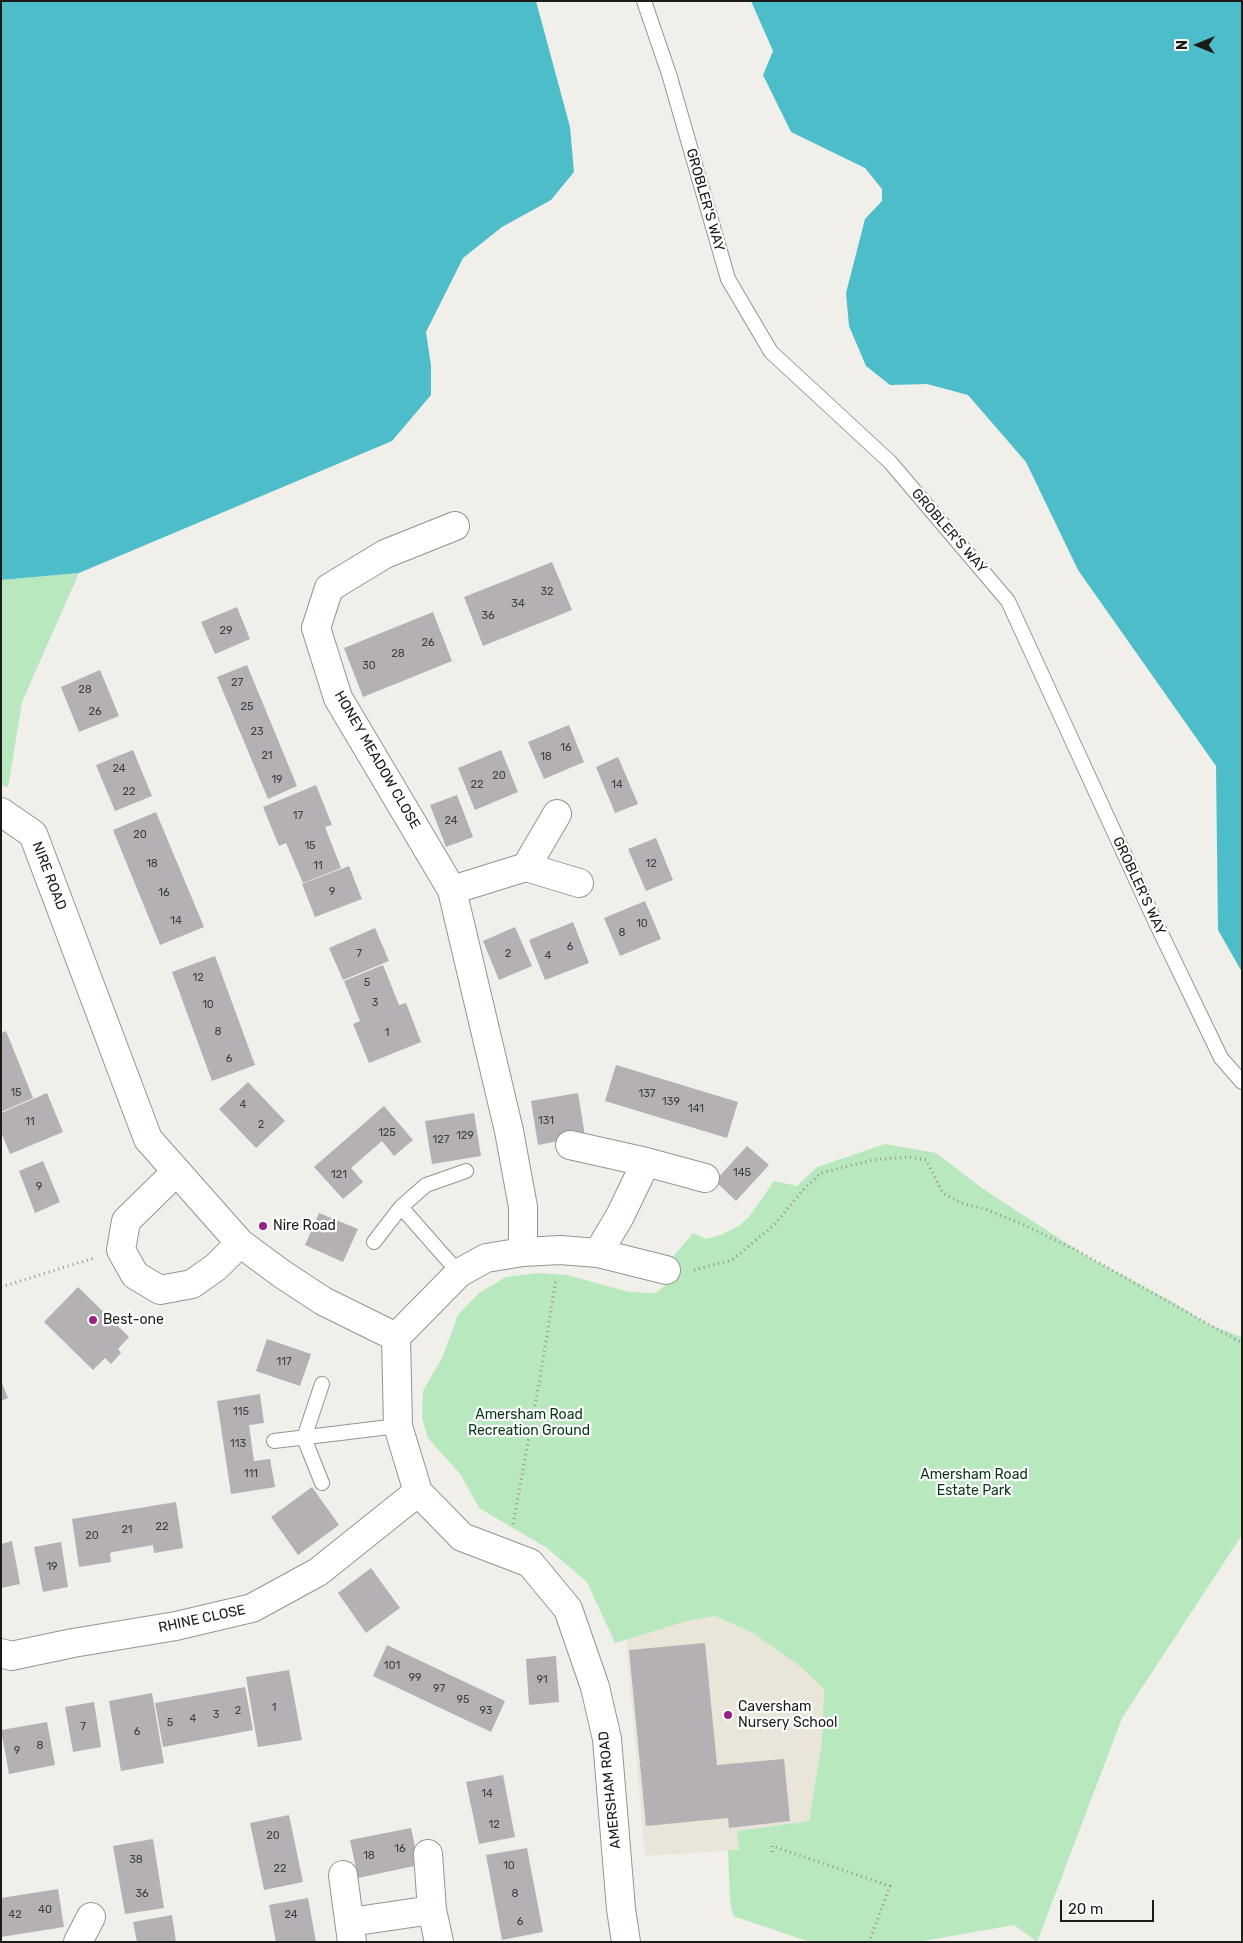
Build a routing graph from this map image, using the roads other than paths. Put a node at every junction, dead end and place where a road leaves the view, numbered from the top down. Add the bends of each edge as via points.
1 (644, 1) edge
2 (456, 526) dead end
3 (1, 812) edge
4 (556, 814) dead end
5 (526, 867) junction
6 (578, 883) dead end
7 (452, 890) junction
8 (1242, 1082) edge
9 (570, 1146) dead end
10 (646, 1162) junction
11 (466, 1171) dead end
12 (176, 1172) junction
13 (705, 1178) dead end
14 (401, 1207) junction
15 (374, 1242) dead end
16 (240, 1243) junction
17 (523, 1252) junction
18 (598, 1253) junction
19 (666, 1270) road end
20 (459, 1273) junction
21 (396, 1337) junction
22 (322, 1384) dead end
23 (398, 1426) junction
24 (304, 1438) junction
25 (274, 1441) dead end
26 (322, 1483) dead end
27 (418, 1492) junction
28 (4, 1659) edge
29 (428, 1854) dead end
30 (343, 1875) dead end
31 (432, 1910) junction
32 (92, 1916) dead end
33 (351, 1932) edge
34 (78, 1942) edge
35 (439, 1942) edge
36 (626, 1942) edge

1 - 8 lane, GROBLER'S WAY via 669,74 728,279 771,352 890,462 1008,600 1221,1058
2 - 7 street, HONEY MEADOW CLOSE via 385,554 329,588 316,628 338,698
3 - 12 street, NIRE ROAD via 33,834 148,1139
4 - 5 street
5 - 6 street
5 - 7 street
7 - 17 street, HONEY MEADOW CLOSE via 509,1131 522,1207
9 - 10 street
10 - 13 street
10 - 18 street
11 - 14 lane via 426,1185
12 - 16 street, NIRE ROAD
12 - 16 street via 126,1221 121,1250 135,1275 160,1290 192,1284 216,1267
14 - 15 lane
14 - 20 lane
16 - 21 street, NIRE ROAD via 324,1300
17 - 18 street
17 - 20 street via 486,1258
18 - 19 street
20 - 21 street
21 - 23 street, AMERSHAM ROAD
22 - 24 lane
23 - 24 lane
23 - 27 street, AMERSHAM ROAD
24 - 25 lane
24 - 26 lane
27 - 28 street, RHINE CLOSE via 318,1572 252,1608
27 - 36 street, AMERSHAM ROAD via 462,1537 530,1563 568,1609 595,1686 607,1739
29 - 31 street
30 - 33 street
31 - 33 street
31 - 35 street
32 - 34 street

